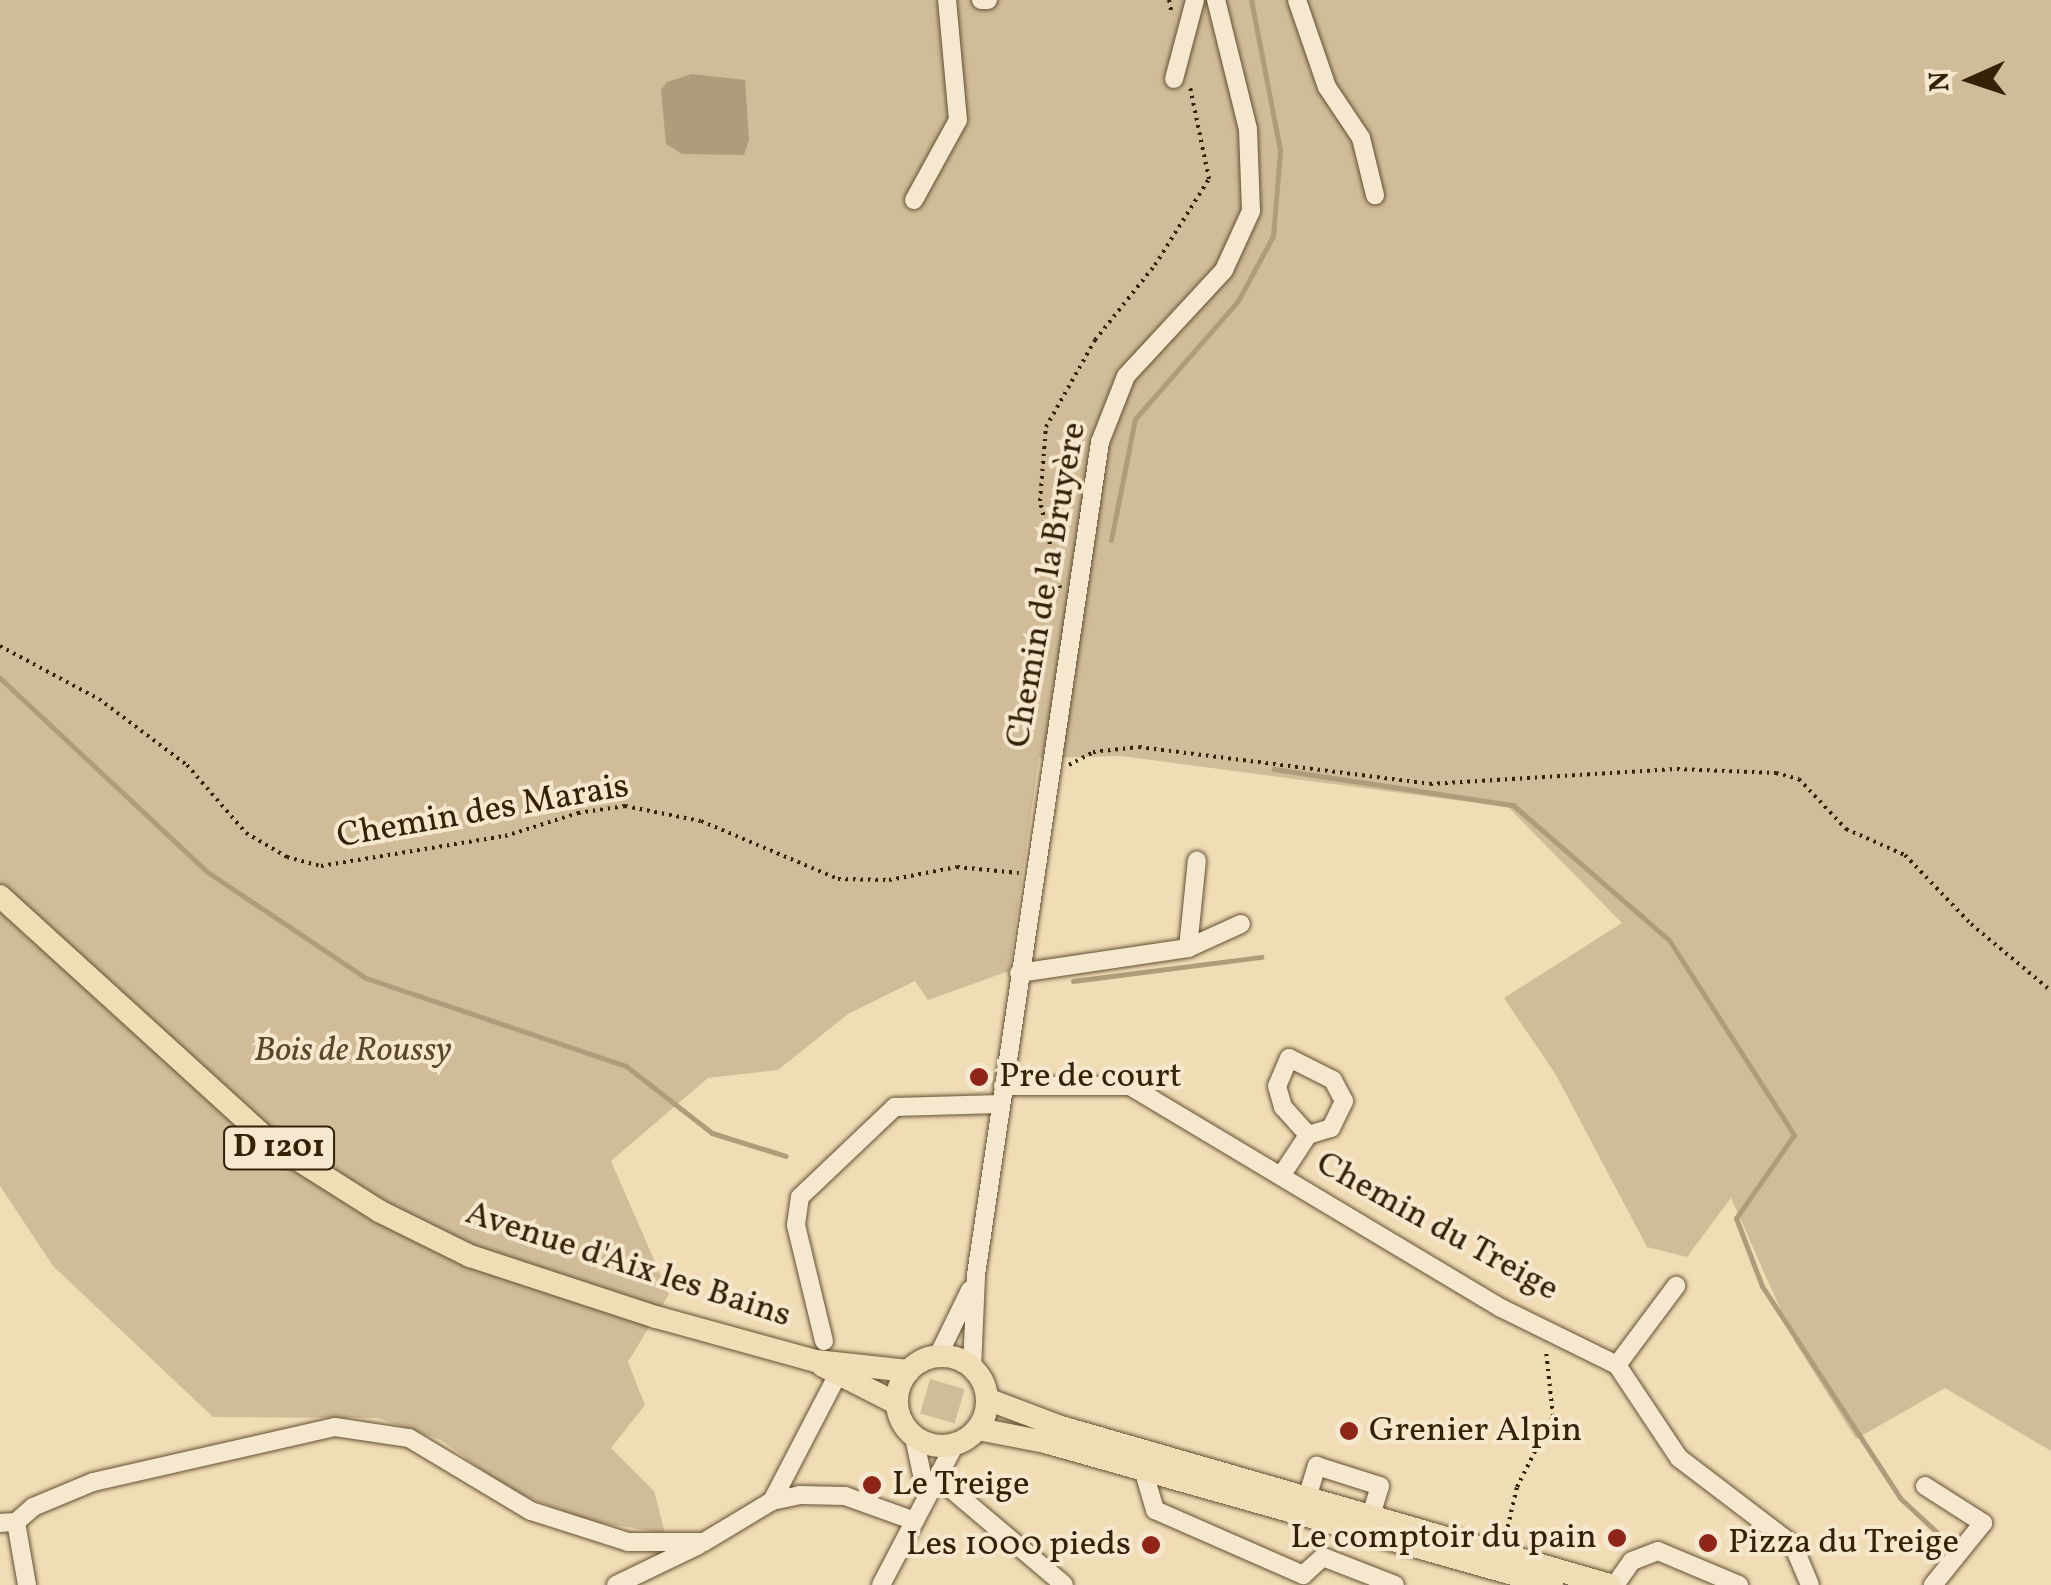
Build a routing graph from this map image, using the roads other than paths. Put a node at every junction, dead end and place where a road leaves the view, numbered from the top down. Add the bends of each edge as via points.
1 (947, 0) edge
2 (1195, 0) edge
3 (1216, 0) edge
4 (1297, 0) edge
5 (1181, 80) road end
6 (1375, 195) dead end
7 (914, 200) dead end
8 (1197, 860) dead end
9 (0, 896) edge
10 (1241, 924) dead end
11 (1188, 948) junction
12 (1019, 972) junction
13 (1001, 1095) junction
14 (1308, 1135) dead end
15 (1281, 1176) junction
16 (976, 1276) junction
17 (1676, 1286) dead end
18 (820, 1351) junction
19 (938, 1356) junction
20 (1618, 1364) junction
21 (972, 1368) junction
22 (908, 1371) junction
23 (838, 1374) junction
24 (987, 1399) junction
25 (896, 1404) junction
26 (978, 1429) junction
27 (914, 1437) junction
28 (955, 1444) junction
29 (1142, 1469) junction
30 (938, 1478) junction
31 (1924, 1486) dead end
32 (926, 1498) junction
33 (1307, 1498) junction
34 (772, 1501) junction
35 (1371, 1516) junction
36 (915, 1521) junction
37 (8, 1523) edge
38 (704, 1542) junction
39 (1810, 1584) edge
40 (28, 1585) edge
41 (616, 1585) edge
42 (882, 1585) edge
43 (1064, 1585) edge
44 (1395, 1585) edge
45 (1552, 1585) edge
46 (1612, 1585) edge
47 (1740, 1585) edge
48 (1792, 1585) edge
49 (1933, 1585) edge

1 - 7 street via 958,120
2 - 5 street via 1178,48
3 - 12 street, Chemin de la Bruyère via 1248,129 1251,211 1224,270 1144,352 1109,411
4 - 6 street via 1327,87 1360,138
8 - 11 street
9 - 18 main road, Avenue d'Aix les Bains / D 1201 via 270,1142 379,1211 502,1267
10 - 11 street
11 - 12 street
12 - 13 street, Chemin de la Bruyère
13 - 15 street, Chemin du Treige via 1130,1086
13 - 16 street, Chemin de la Bruyère
13 - 18 street via 895,1107 800,1197 796,1225
14 - 15 street
15 - 20 street, Chemin du Treige
16 - 19 street
16 - 21 street
17 - 20 street
18 - 22 main road, D 1201
18 - 23 main road, D 1201
19 - 21 main road
19 - 22 main road
20 - 39 street via 1679,1458 1792,1545
21 - 24 main road
22 - 25 main road
23 - 25 main road, D 1201
23 - 34 street
24 - 26 main road
24 - 33 main road
25 - 27 main road
26 - 28 main road
26 - 29 main road
27 - 28 main road
27 - 32 street
28 - 30 street
29 - 44 street via 1155,1510 1303,1574 1323,1557
29 - 45 main road
30 - 32 street
30 - 43 street
31 - 49 street via 1984,1523
32 - 36 street
33 - 35 main road
33 - 35 street via 1317,1466 1380,1486
34 - 36 street via 845,1496
34 - 38 street
35 - 46 main road
36 - 42 street
37 - 38 street via 93,1482 303,1429 335,1427 408,1438 566,1524 628,1542
37 - 40 street
38 - 41 street
39 - 48 street
46 - 47 street via 1632,1561 1658,1551

